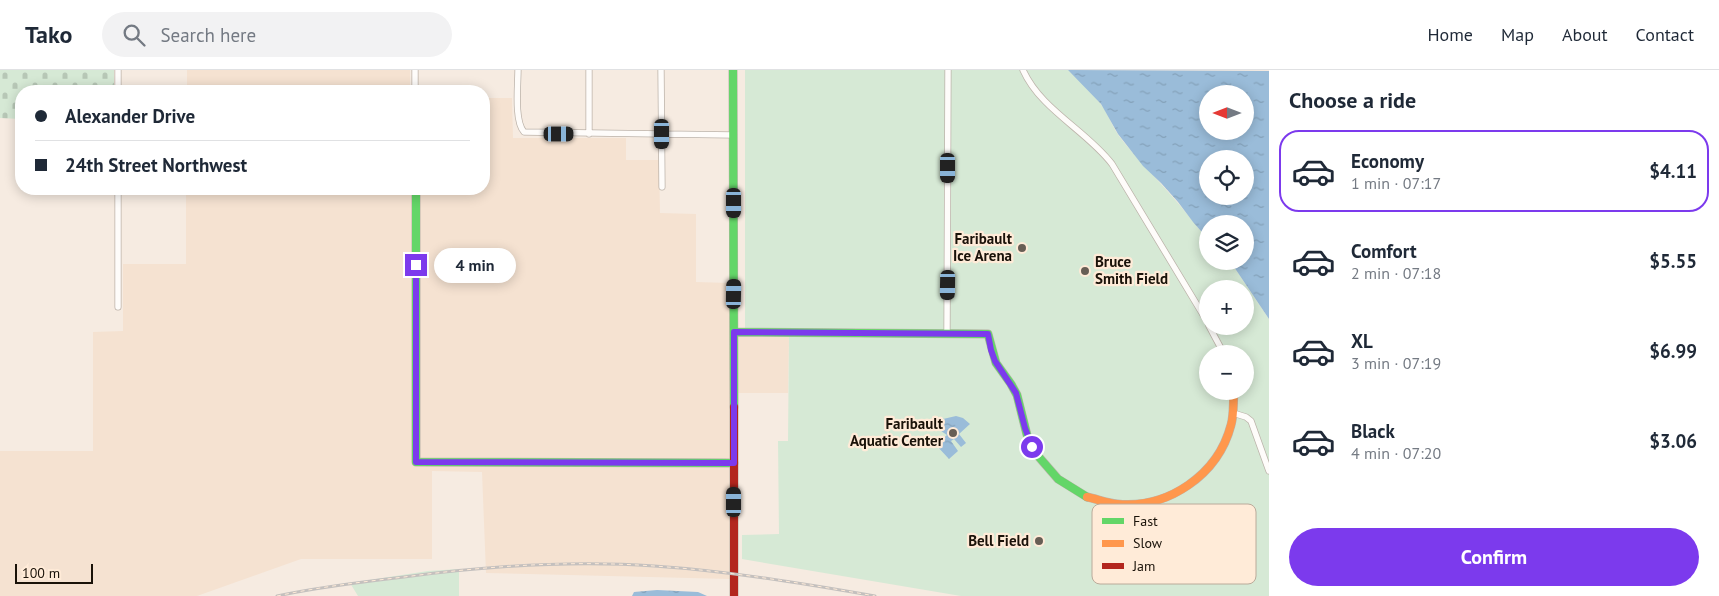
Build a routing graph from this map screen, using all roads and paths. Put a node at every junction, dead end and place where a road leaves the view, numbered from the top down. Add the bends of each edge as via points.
1 (118, 70) edge
2 (415, 70) edge
3 (518, 70) edge
4 (589, 70) edge
5 (661, 70) edge
6 (733, 70) edge
7 (948, 70) edge
8 (1023, 70) edge
9 (118, 85) edge
10 (415, 85) edge
11 (589, 134) junction
12 (662, 134) junction
13 (733, 135) junction
14 (662, 187) dead end
15 (118, 195) edge
16 (416, 195) edge
17 (118, 307) dead end
18 (1199, 310) edge
19 (734, 332) junction
20 (947, 334) junction
21 (1234, 400) edge
22 (1233, 413) junction
23 (734, 463) junction
24 (1269, 471) edge
25 (734, 596) edge

1 - 9 street
2 - 10 street
3 - 11 street via 520,129 528,134
4 - 11 street
5 - 12 street
6 - 13 main road
7 - 20 street
8 - 18 street via 1040,95 1112,164
11 - 12 street
12 - 13 street
12 - 14 street
13 - 19 main road
15 - 17 street
16 - 23 main road via 416,462
19 - 20 main road
19 - 23 main road
20 - 22 main road via 988,334 995,361 1016,393 1025,428 1037,454 1056,478 1088,498 1111,504 1140,504 1162,500 1184,490 1218,456 1228,438
21 - 22 main road
22 - 24 street via 1251,422
23 - 25 main road

